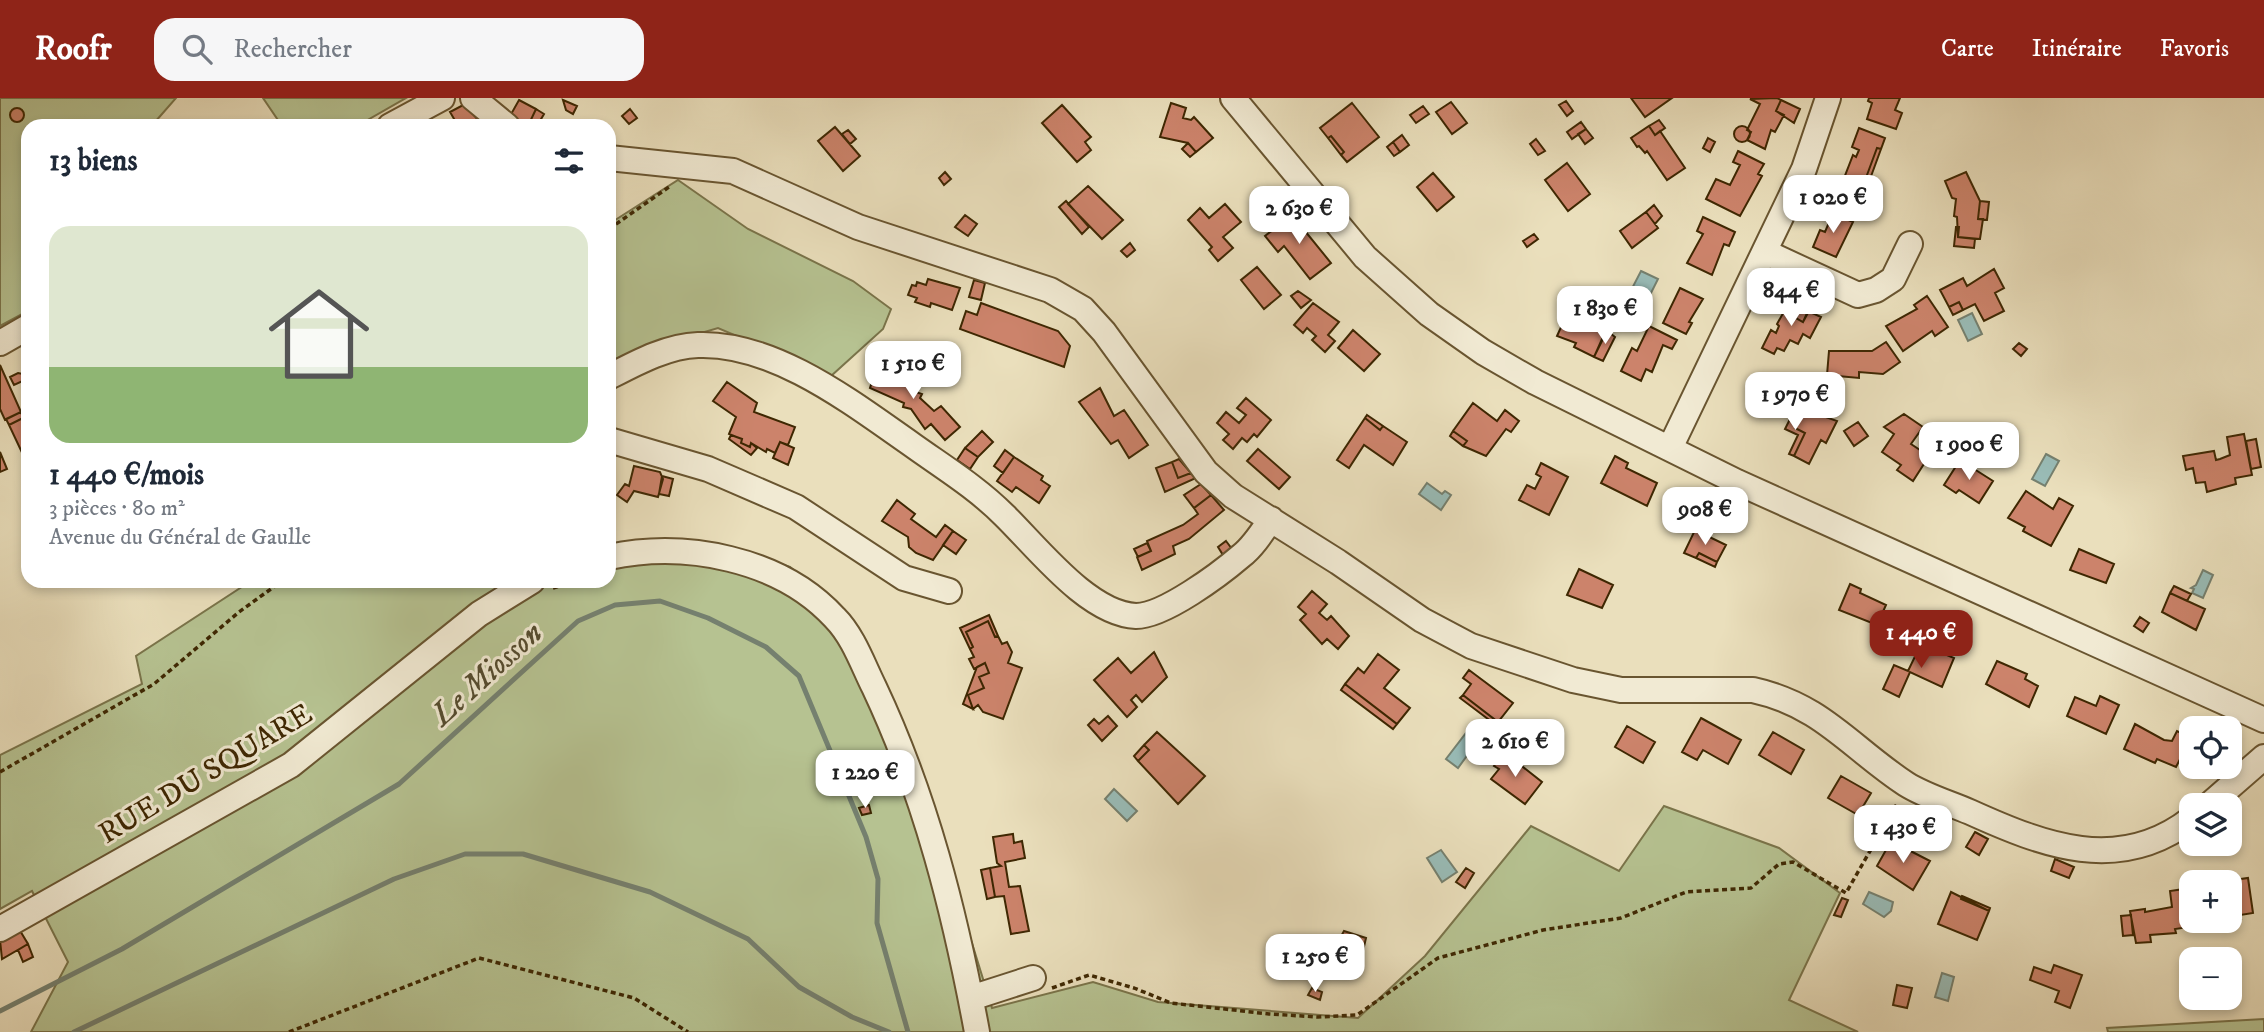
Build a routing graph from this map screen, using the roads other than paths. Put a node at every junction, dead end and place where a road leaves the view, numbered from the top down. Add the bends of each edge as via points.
1 (442, 98) edge
2 (473, 98) edge
3 (1233, 98) edge
4 (1828, 98) edge
5 (403, 119) edge
6 (498, 119) edge
7 (616, 159) edge
8 (1910, 244) dead end
9 (1765, 252) junction
10 (21, 331) edge
11 (0, 343) edge
12 (616, 374) edge
13 (616, 442) edge
14 (1670, 448) junction
15 (1271, 519) junction
16 (616, 555) edge
17 (521, 588) edge
18 (949, 591) dead end
19 (2264, 720) edge
20 (2264, 757) edge
21 (2223, 793) edge
22 (2179, 825) edge
23 (0, 929) edge
24 (1040, 984) road end
25 (971, 998) junction
26 (977, 1032) edge

1 - 5 street
2 - 6 street
3 - 14 street via 1365,257 1429,314 1535,382
4 - 9 street via 1804,169
7 - 15 street via 733,171 870,232 1050,290 1083,309 1104,332 1206,472 1233,496
8 - 9 street via 1893,279 1858,295
9 - 14 street
10 - 11 street
12 - 15 street via 649,357 697,345 740,349 784,366 835,391 984,495 1081,590 1107,609 1137,616 1161,611 1243,555
13 - 18 street via 708,468 796,507 904,578
14 - 19 street
15 - 22 street via 1422,620 1471,646 1573,680 1621,690 1773,694 1823,719 1908,785 2015,832 2067,849 2104,851 2139,844
16 - 25 street via 671,550 750,566 802,590 836,618 877,694 917,786 947,889
17 - 23 street, RUE DU SQUARE via 479,614 291,765
20 - 21 street
24 - 25 street
25 - 26 street

